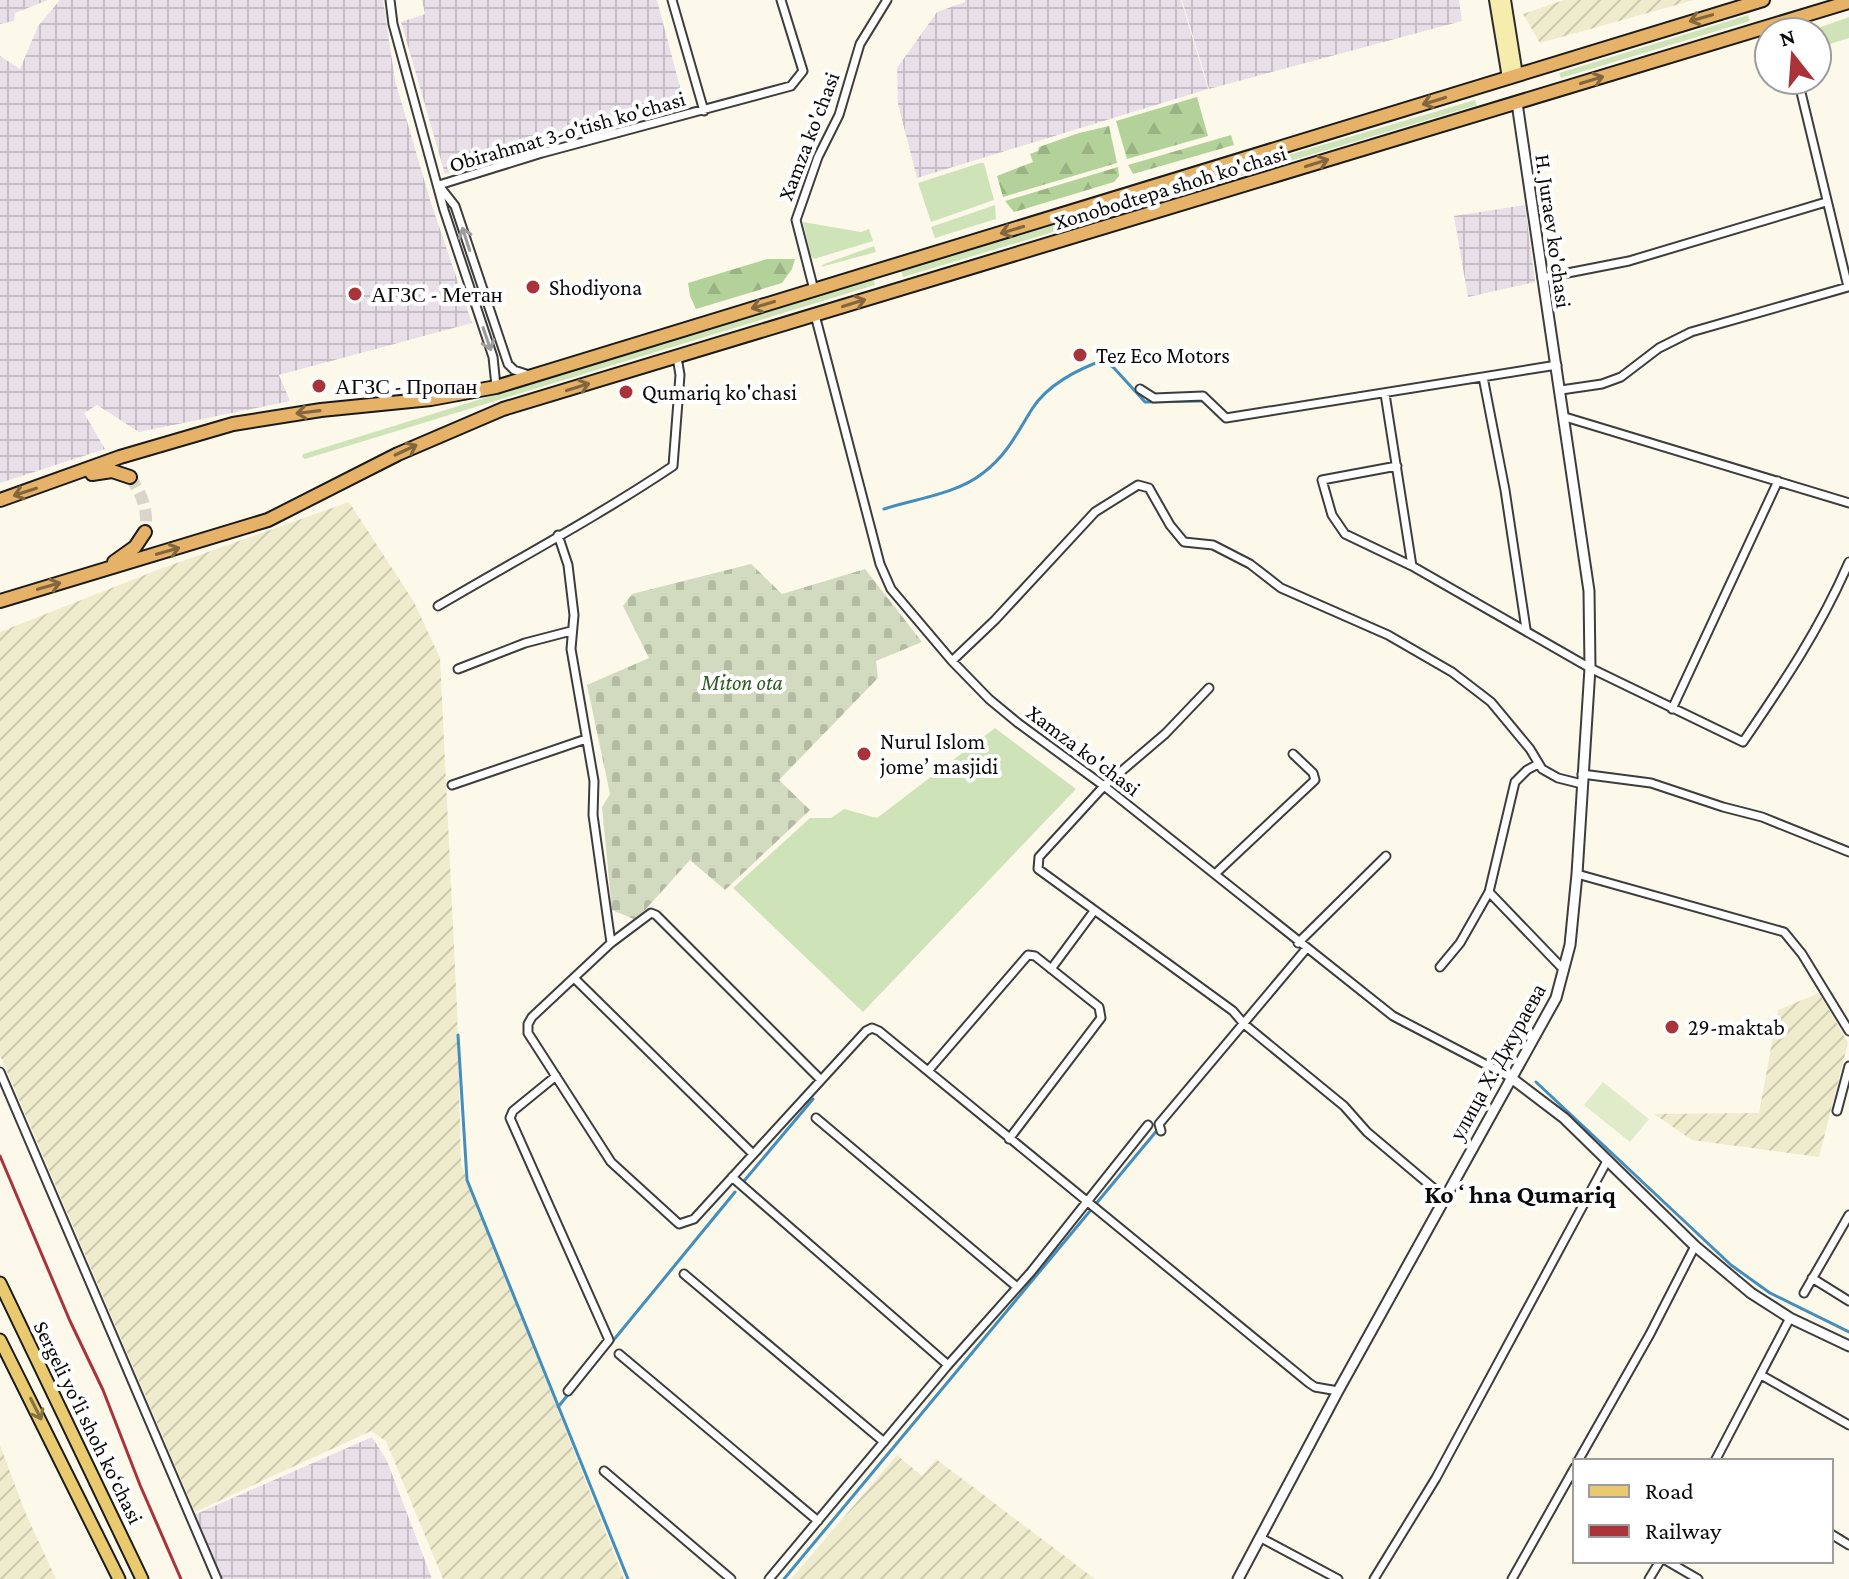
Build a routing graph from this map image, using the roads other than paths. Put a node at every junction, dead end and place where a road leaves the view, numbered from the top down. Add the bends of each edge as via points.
1 (390, 0) edge
2 (672, 0) edge
3 (781, 0) edge
4 (887, 0) edge
5 (1495, 0) edge
6 (1505, 0) edge
7 (1763, 0) edge
8 (1849, 2) edge
9 (1802, 16) edge
10 (1753, 31) edge
11 (1513, 77) junction
12 (1802, 96) edge
13 (1517, 103) junction
14 (704, 111) junction
15 (439, 185) junction
16 (1826, 202) junction
17 (879, 271) junction
18 (1542, 278) junction
19 (814, 290) junction
20 (885, 294) junction
21 (815, 315) junction
22 (677, 357) junction
23 (1557, 365) junction
24 (534, 376) junction
25 (1483, 377) junction
26 (496, 387) junction
27 (1140, 389) dead end
28 (1561, 390) junction
29 (1385, 394) junction
30 (1565, 417) junction
31 (1397, 466) junction
32 (130, 477) dead end
33 (1778, 481) junction
34 (49, 484) junction
35 (0, 500) edge
36 (1849, 503) edge
37 (145, 532) dead end
38 (558, 535) junction
39 (1849, 562) edge
40 (1412, 566) junction
41 (93, 573) junction
42 (2, 600) edge
43 (438, 606) dead end
44 (1526, 629) junction
45 (571, 631) junction
46 (952, 661) junction
47 (1590, 668) junction
48 (458, 669) dead end
49 (1209, 688) dead end
50 (1672, 709) junction
51 (586, 739) junction
52 (1293, 754) dead end
53 (1538, 764) junction
54 (1582, 779) junction
55 (452, 785) dead end
56 (1104, 786) junction
57 (1849, 852) edge
58 (1386, 856) dead end
59 (1215, 874) junction
60 (1577, 874) junction
61 (1489, 892) junction
62 (1094, 911) junction
63 (611, 943) junction
64 (1298, 943) junction
65 (1306, 949) junction
66 (1440, 967) dead end
67 (1051, 969) junction
68 (1564, 970) junction
69 (574, 978) junction
70 (1244, 1024) junction
71 (1849, 1031) edge
72 (1849, 1066) edge
73 (928, 1071) junction
74 (0, 1072) edge
75 (556, 1076) junction
76 (1510, 1077) junction
77 (821, 1080) junction
78 (1837, 1111) dead end
79 (816, 1118) dead end
80 (1148, 1125) dead end
81 (1161, 1131) dead end
82 (1009, 1139) junction
83 (753, 1154) junction
84 (1607, 1161) junction
85 (732, 1177) junction
86 (1444, 1197) junction
87 (1086, 1201) junction
88 (1849, 1215) edge
89 (1695, 1246) junction
90 (684, 1274) dead end
91 (1812, 1278) junction
92 (0, 1283) edge
93 (1017, 1287) junction
94 (1804, 1293) dead end
95 (1849, 1301) edge
96 (1790, 1318) junction
97 (0, 1340) edge
98 (1849, 1346) edge
99 (619, 1354) dead end
100 (948, 1365) junction
101 (1761, 1375) junction
102 (568, 1391) dead end
103 (1338, 1391) junction
104 (1849, 1425) edge
105 (884, 1442) junction
106 (1579, 1459) edge
107 (1716, 1459) edge
108 (604, 1471) dead end
109 (1573, 1471) edge
110 (818, 1521) junction
111 (1261, 1538) junction
112 (1670, 1563) edge
113 (119, 1579) edge
114 (142, 1579) edge
115 (217, 1579) edge
116 (731, 1579) edge
117 (769, 1579) edge
118 (1238, 1579) edge
119 (1338, 1579) edge
120 (1374, 1579) edge
121 (1512, 1579) edge
122 (1698, 1579) edge

1 - 15 street, Obirahmat 3-o'tish ko'chasi
2 - 14 street, Obirahmat 3-o'tish ko'chasi
3 - 14 street, Obirahmat 3-o'tish ko'chasi via 803,71 791,86
4 - 19 street, Xamza ko'chasi via 860,44 839,115 796,220
5 - 11 main road
6 - 11 main road
7 -> 11 highway, Xonobodtepa shoh ko'chasi
8 - 9 highway, Xonobodtepa shoh ko'chasi
13 -> 10 highway, Xonobodtepa shoh ko'chasi
11 - 13 highway
11 -> 17 highway, Xonobodtepa shoh ko'chasi
12 - 16 street
13 - 18 street, H. Juraev ko'chasi
20 -> 13 highway, Xonobodtepa shoh ko'chasi
14 - 15 street, Obirahmat 3-o'tish ko'chasi
24 -> 15 street, Obirahmat 3-o'tish ko'chasi via 508,364 455,206
15 -> 26 street, Obirahmat 3-o'tish ko'chasi via 493,357
16 - 18 street via 1629,261
16 - 28 street via 1848,287 1691,332 1621,377
17 - 19 highway, Xonobodtepa shoh ko'chasi
17 - 20 highway via 889,280
18 - 23 street, H. Juraev ko'chasi
19 -> 24 highway, Xonobodtepa shoh ko'chasi
21 -> 20 highway, Xonobodtepa shoh ko'chasi
21 - 22 highway, Xonobodtepa shoh ko'chasi
21 - 46 street, Xamza ko'chasi via 880,564 891,589
22 - 38 street via 673,466
41 -> 22 highway, Xonobodtepa shoh ko'chasi via 268,520 398,454 503,409
23 - 25 street
23 - 28 street, улица Х. Джураева
24 - 26 highway, Xonobodtepa shoh ko'chasi
25 - 29 street
25 - 44 street
26 -> 34 highway, Xonobodtepa shoh ko'chasi via 233,424
27 - 29 street via 1154,398 1203,396 1226,418
28 - 30 street, улица Х. Джураева
29 - 31 street
30 - 33 street
30 - 47 street, улица Х. Джураева via 1589,591
31 - 40 street
31 - 40 street via 1322,480 1332,515 1345,534
32 - 34 highway via 107,471
33 - 36 street
33 - 50 street
34 -> 35 highway
37 - 41 highway via 129,553
38 - 43 street
38 - 45 street via 568,565
39 - 50 street via 1805,651 1743,742
40 - 44 street
42 -> 41 highway
44 - 47 street
45 - 48 street
45 - 51 street
46 - 53 street via 1095,512 1144,485 1184,542 1213,545 1281,588 1388,635 1472,685
46 - 56 street, Xamza ko'chasi via 1018,723
47 - 50 street
47 - 54 street, улица Х. Джураева
49 - 56 street
51 - 55 street
51 - 63 street
52 - 59 street via 1315,780
53 - 54 street via 1558,778
53 - 61 street via 1515,782
54 - 57 street via 1651,783 1762,817
54 - 60 street, улица Х. Джураева
56 - 59 street, Xamza ko'chasi
56 - 62 street via 1037,863
58 - 64 street
59 - 64 street, Xamza ko'chasi
60 - 68 street, улица Х. Джураева
60 - 71 street via 1784,932
61 - 66 street
61 - 68 street
62 - 67 street
62 - 70 street
63 - 69 street
63 - 77 street via 646,915 656,915
64 - 65 street, Xamza ko'chasi
65 - 70 street
65 - 76 street, Xamza ko'chasi via 1393,1016
67 - 73 street via 1028,955
67 - 82 street via 1099,1007 1101,1018
68 - 76 street, улица Х. Джураева via 1556,998
69 - 75 street via 528,1024 528,1033
69 - 83 street
70 - 81 street via 1159,1124
70 - 86 street
72 - 78 street
73 - 77 street via 872,1028
73 - 82 street
74 - 115 street
75 - 85 street via 611,1162 679,1224 694,1219
75 - 102 street via 510,1118 609,1340
76 - 84 street via 1564,1118
76 - 86 street, улица Х. Джураева
77 - 83 street
79 - 93 street
80 - 87 street
82 - 87 street
83 - 85 street
84 - 89 street
84 - 120 street via 1436,1478
85 - 100 street
86 - 103 street, улица Х. Джураева
87 - 93 street
87 - 103 street via 1309,1383
88 - 91 street
89 - 96 street
89 - 106 street
90 - 105 street
91 - 94 street
91 - 95 street
92 - 114 main road, Sergeli yo‘li shoh ko‘chasi
93 - 100 street
96 - 98 street
96 - 101 street
97 -> 113 main road, Sergeli yo‘li shoh ko‘chasi
99 - 110 street
100 - 105 street
101 - 104 street
101 - 107 street
103 - 111 street, улица Х. Джураева
105 - 110 street
108 - 116 street
109 - 121 street
110 - 117 street
111 - 118 street, улица Х. Джураева
111 - 119 street
112 - 122 street

